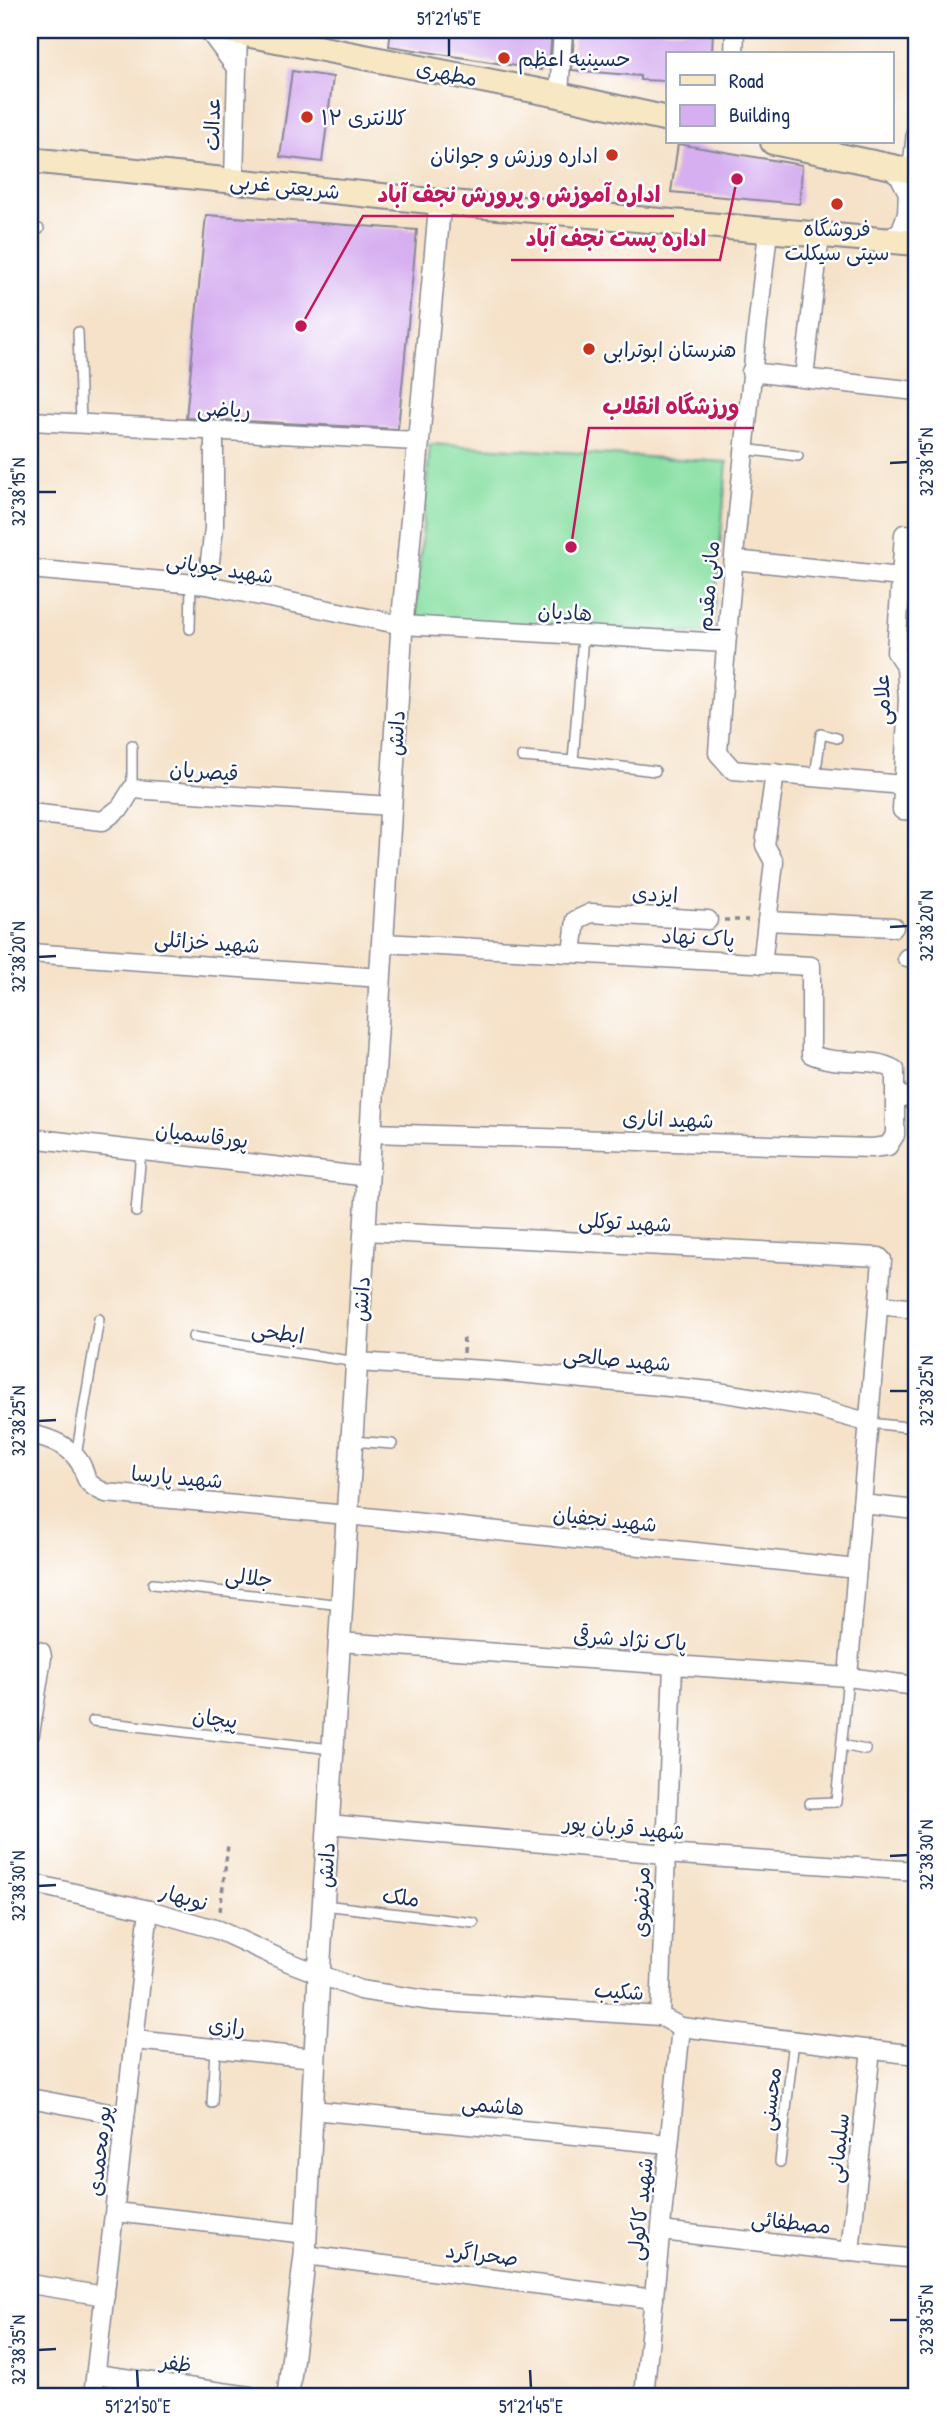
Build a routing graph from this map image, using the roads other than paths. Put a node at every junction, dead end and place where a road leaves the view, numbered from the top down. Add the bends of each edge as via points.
1 (208, 30) edge
2 (563, 30) edge
3 (735, 30) edge
4 (233, 31) edge
5 (734, 52) edge
6 (236, 68) junction
7 (559, 95) junction
8 (666, 119) edge
9 (916, 131) edge
10 (780, 144) edge
11 (30, 160) edge
12 (234, 180) junction
13 (911, 181) edge
14 (440, 202) junction
15 (768, 232) junction
16 (820, 235) junction
17 (887, 241) junction
18 (916, 243) edge
19 (78, 332) dead end
20 (751, 372) junction
21 (804, 378) junction
22 (916, 391) edge
23 (30, 421) edge
24 (82, 426) junction
25 (214, 432) junction
26 (417, 441) junction
27 (744, 449) junction
28 (798, 456) dead end
29 (910, 534) edge
30 (734, 560) junction
31 (30, 569) edge
32 (901, 577) junction
33 (199, 585) junction
34 (402, 625) junction
35 (190, 629) dead end
36 (583, 636) junction
37 (726, 643) junction
38 (912, 700) edge
39 (837, 738) dead end
40 (132, 746) dead end
41 (522, 757) dead end
42 (573, 761) junction
43 (655, 771) dead end
44 (775, 774) junction
45 (815, 778) junction
46 (903, 785) junction
47 (132, 789) junction
48 (391, 806) junction
49 (916, 811) edge
50 (30, 813) edge
51 (708, 920) road end
52 (767, 921) junction
53 (894, 927) dead end
54 (383, 943) junction
55 (30, 953) edge
56 (572, 953) junction
57 (762, 964) junction
58 (381, 978) junction
59 (895, 1095) junction
60 (916, 1098) edge
61 (371, 1133) junction
62 (30, 1138) edge
63 (141, 1151) junction
64 (369, 1177) junction
65 (136, 1212) dead end
66 (365, 1231) junction
67 (879, 1305) junction
68 (916, 1309) edge
69 (99, 1319) dead end
70 (193, 1337) dead end
71 (357, 1362) junction
72 (870, 1423) junction
73 (916, 1428) edge
74 (30, 1434) edge
75 (352, 1441) junction
76 (392, 1444) dead end
77 (76, 1456) junction
78 (862, 1504) junction
79 (916, 1510) edge
80 (347, 1515) junction
81 (857, 1569) junction
82 (153, 1584) dead end
83 (342, 1605) junction
84 (339, 1642) junction
85 (30, 1649) edge
86 (673, 1664) junction
87 (848, 1677) junction
88 (916, 1686) edge
89 (93, 1721) dead end
90 (30, 1734) edge
91 (842, 1745) junction
92 (333, 1750) junction
93 (866, 1750) dead end
94 (810, 1803) dead end
95 (328, 1824) junction
96 (665, 1854) junction
97 (916, 1871) edge
98 (30, 1884) edge
99 (324, 1905) junction
100 (149, 1910) junction
101 (474, 1923) dead end
102 (319, 1975) junction
103 (660, 2016) junction
104 (681, 2027) junction
105 (134, 2040) junction
106 (794, 2040) junction
107 (215, 2048) junction
108 (871, 2049) junction
109 (916, 2054) edge
110 (315, 2057) junction
111 (30, 2098) edge
112 (212, 2103) dead end
113 (312, 2110) junction
114 (125, 2116) junction
115 (669, 2144) junction
116 (780, 2162) dead end
117 (114, 2212) junction
118 (661, 2231) junction
119 (305, 2245) junction
120 (850, 2252) junction
121 (916, 2259) edge
122 (30, 2284) edge
123 (105, 2296) junction
124 (654, 2299) junction
125 (96, 2374) junction
126 (93, 2396) edge
127 (250, 2396) edge
128 (288, 2396) edge
129 (644, 2396) edge

1 - 6 street, عدالت
2 - 7 street
3 - 5 street
4 - 6 street, عدالت
4 - 7 main road, مطهری
6 - 12 street, عدالت
7 - 8 main road, مطهری
9 - 13 street
10 - 13 main road
11 - 12 main road, شریعتی غربی
12 - 14 main road, شریعتی غربی
13 - 17 street via 900,177 908,193 907,214 901,230
14 - 15 main road, شریعتی غربی
14 - 26 street, دانش
15 - 16 main road, شریعتی غربی
15 - 20 street, مانی مقدم
16 - 17 main road, شریعتی غربی
16 - 21 street
17 - 18 main road, شریعتی غربی
19 - 24 lane
20 - 21 street
20 - 27 street, مانی مقدم
21 - 22 street
23 - 24 street, ریاضی
24 - 25 street, ریاضی
25 - 26 street, ریاضی
25 - 33 street via 214,528
26 - 34 street, دانش
27 - 28 lane
27 - 30 street, مانی مقدم
29 - 32 street, علامی
30 - 32 street
30 - 37 street, مانی مقدم
31 - 33 street, شهید چوپانی
32 - 38 street, علامی via 896,652 906,667
33 - 34 street, شهید چوپانی
33 - 35 lane
34 - 36 street, هادیان
34 - 48 street, دانش
36 - 37 street, هادیان
36 - 42 lane
37 - 44 street, مانی مقدم via 718,753 733,770
38 - 46 street, علامی
39 - 45 lane via 821,734
40 - 47 lane
41 - 42 lane
42 - 43 lane
44 - 45 street, مانی مقدم
44 - 52 street via 765,845 774,862
45 - 46 street, مانی مقدم
46 - 49 street, علامی via 902,810
47 - 48 street, قیصریان
47 - 50 street via 121,807 103,821
48 - 54 street, دانش
51 - 56 street, ایزدی via 591,913 576,920
52 - 53 street
52 - 57 street
54 - 56 street, پاک نهاد
54 - 58 street, دانش
55 - 58 street, شهید خزائلی
56 - 57 street, پاک نهاد
57 - 59 street, پاک نهاد via 811,967 811,1054 824,1060 884,1063 895,1070
58 - 61 street, دانش
59 - 60 street
59 - 61 street, شهید اناری via 895,1135 888,1146 872,1148
61 - 64 street, دانش
62 - 63 street, پورقاسمیان
63 - 64 street, پورقاسمیان
63 - 65 lane
64 - 66 street, دانش
66 - 67 street, شهید توکلی via 879,1257
66 - 71 street, دانش
67 - 68 street
67 - 72 street
69 - 77 lane
70 - 71 lane, ابطحی
71 - 72 street, شهید صالحی via 712,1391 813,1407
71 - 75 street, دانش
72 - 73 lane
72 - 78 street
74 - 77 street, شهید پارسا via 48,1437
75 - 76 lane
75 - 80 street, دانش
77 - 80 street, شهید پارسا via 91,1486 106,1493
78 - 79 street
78 - 81 street
80 - 81 street, شهید نجفیان
80 - 83 street, دانش
81 - 87 street
82 - 83 lane, جلالی
83 - 84 street, دانش
84 - 86 street, پاک نژاد شرقی
84 - 92 street, دانش
85 - 90 street via 41,1652 42,1657
86 - 87 street, پاک نژاد شرقی
86 - 96 street, مرتضوی
87 - 88 street, پاک نژاد شرقی
87 - 91 lane
89 - 92 lane, پیچان
91 - 93 lane
91 - 94 lane via 836,1802
92 - 95 street, دانش
95 - 96 street, شهید قربان پور
95 - 99 street, دانش
96 - 97 street, شهید قربان پور
96 - 103 street, مرتضوی
98 - 100 street, نوبهار
99 - 101 lane, ملک
99 - 102 street, دانش
100 - 102 street, نوبهار via 218,1930
100 - 105 street, پورمحمدی
102 - 103 street, شکیب via 360,1990 432,2001
102 - 110 street, دانش
103 - 104 street, شکیب
104 - 106 street, شکیب
104 - 115 street, شهید کاکولی
105 - 107 street, رازی
105 - 114 street, پورمحمدی
106 - 108 street, شکیب
106 - 116 lane, محسنی
107 - 110 street, رازی
107 - 112 lane
108 - 109 street, شکیب
108 - 120 street, سلیمانی
110 - 113 street, دانش
111 - 114 street
113 - 115 street, هاشمی
113 - 119 street, دانش
114 - 117 street, پورمحمدی
115 - 118 street, شهید کاکولی
117 - 119 street, صحراگرد
117 - 123 street, پورمحمدی
118 - 120 street, مصطفائی
118 - 124 street, شهید کاکولی
119 - 124 street, صحراگرد
119 - 128 street, دانش
120 - 121 street, مصطفائی
122 - 123 street
123 - 125 street, پورمحمدی
124 - 129 street, شهید کاکولی
125 - 126 street, پورمحمدی
125 - 127 street, ظفر

